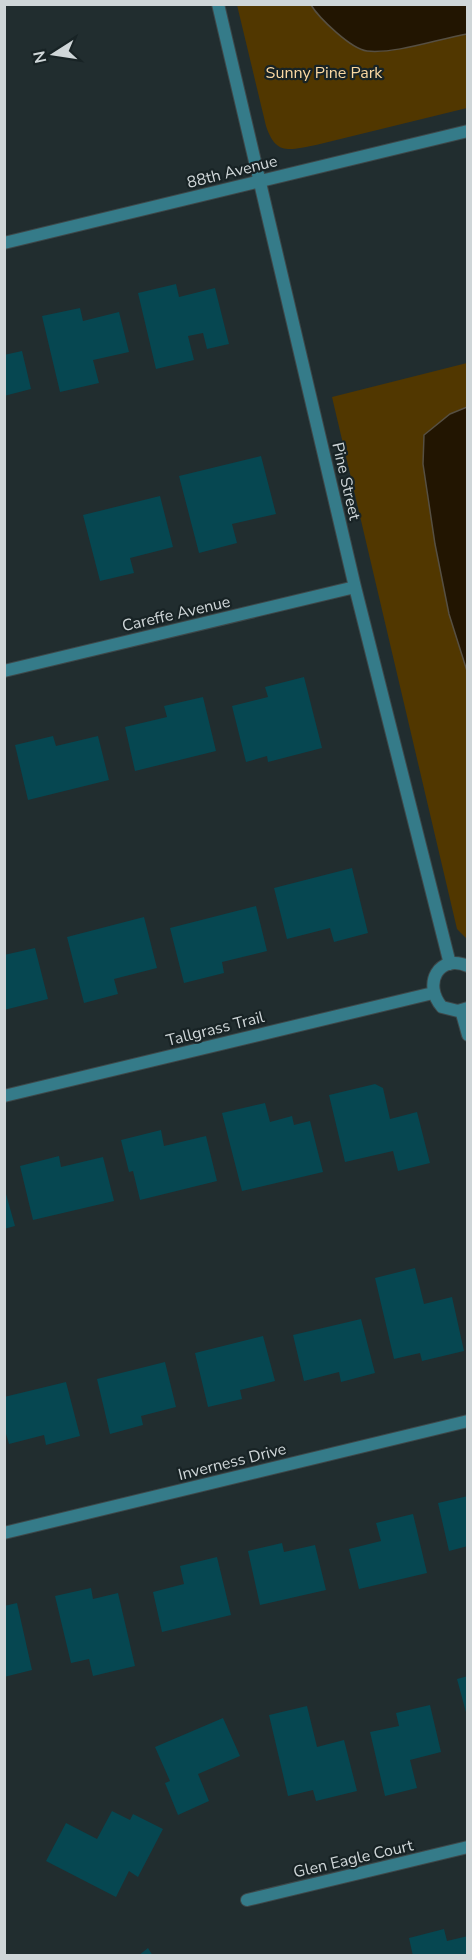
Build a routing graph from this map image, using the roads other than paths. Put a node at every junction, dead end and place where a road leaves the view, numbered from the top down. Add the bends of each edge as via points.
1 (218, 4) edge
2 (468, 131) edge
3 (259, 181) junction
4 (4, 243) edge
5 (355, 587) junction
6 (4, 671) edge
7 (450, 964) junction
8 (468, 966) edge
9 (433, 993) junction
10 (464, 1009) edge
11 (468, 1035) edge
12 (4, 1096) edge
13 (468, 1421) edge
14 (4, 1533) edge
15 (468, 1847) edge
16 (247, 1900) dead end

1 - 3 street, Pine Street
2 - 3 street, 88th Avenue
3 - 4 street, 88th Avenue
3 - 5 street, Pine Street
5 - 6 street, Careffe Avenue
5 - 7 street, Pine Street
7 - 8 street
7 - 9 street via 438,971
9 - 10 street via 449,1010
9 - 12 street, Tallgrass Trail
10 - 11 street
13 - 14 street, Inverness Drive
15 - 16 street, Glen Eagle Court

